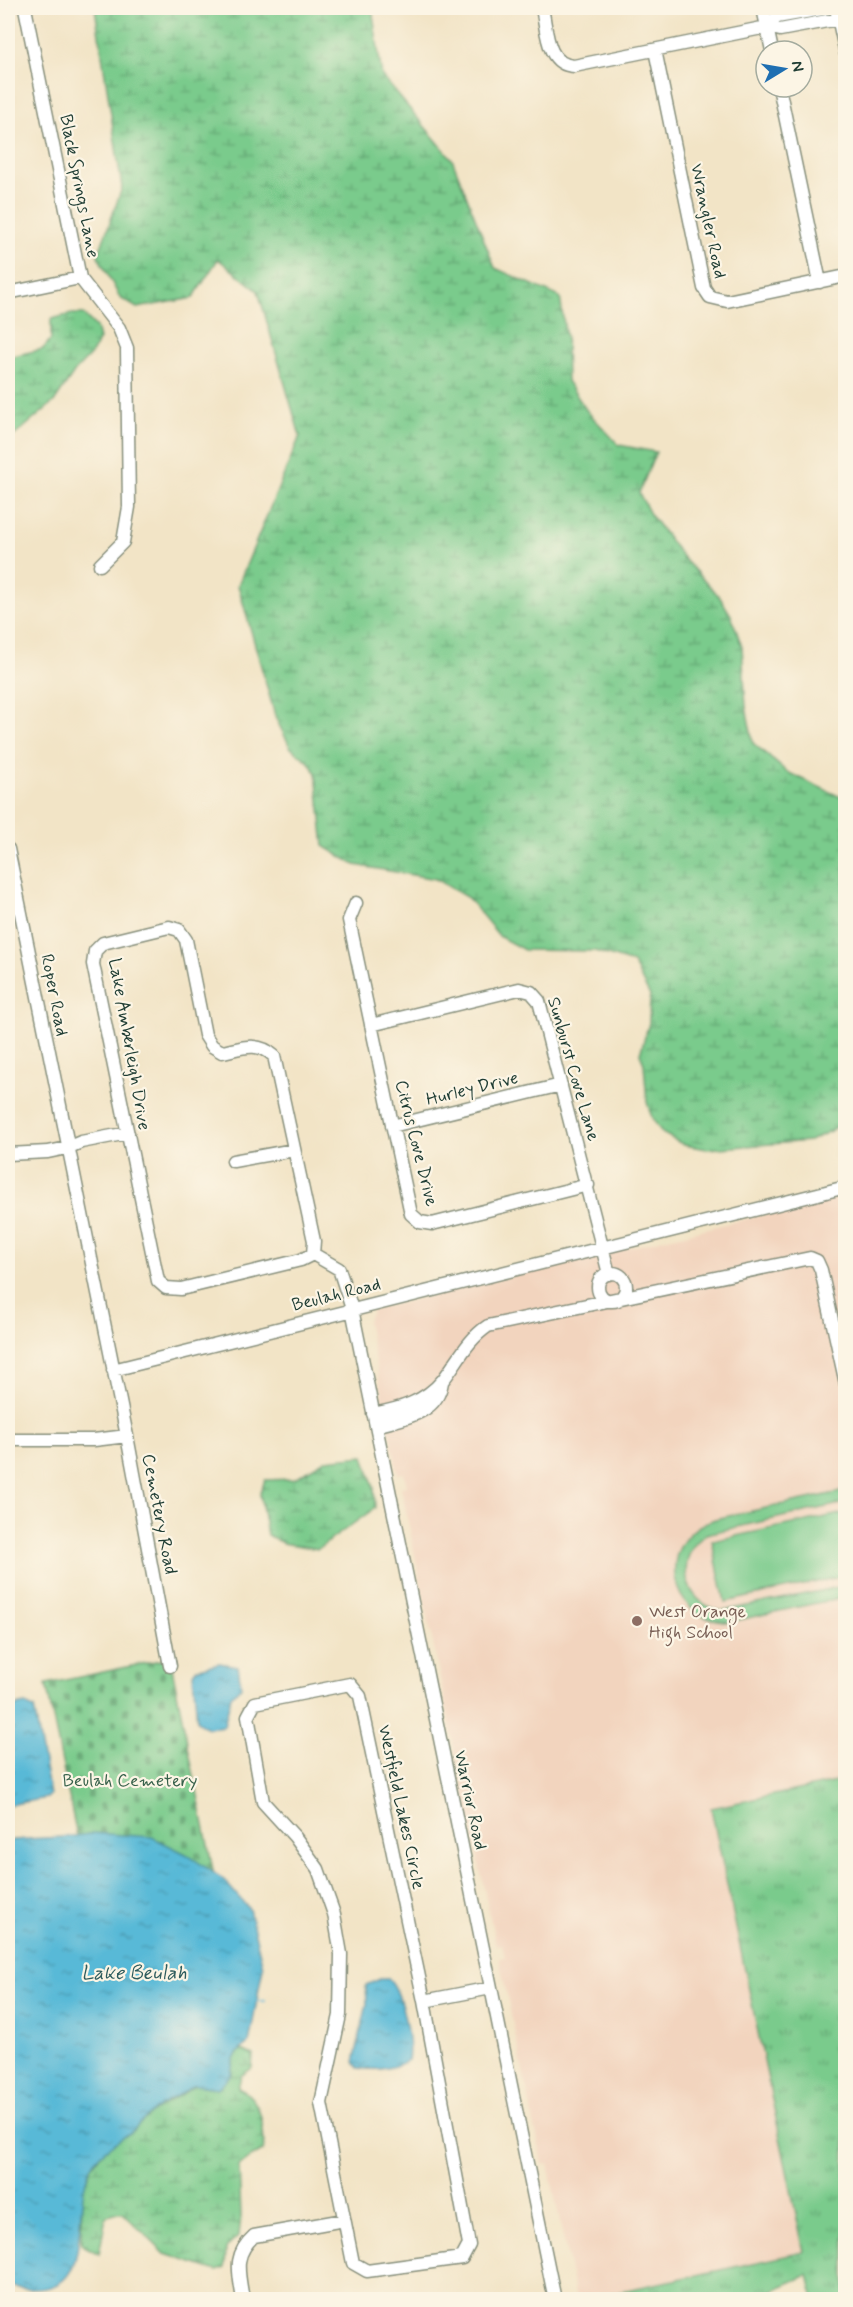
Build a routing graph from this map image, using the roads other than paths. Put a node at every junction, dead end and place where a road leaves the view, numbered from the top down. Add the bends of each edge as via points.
1 (25, 8) edge
2 (542, 8) edge
3 (763, 8) edge
4 (827, 8) edge
5 (837, 13) edge
6 (808, 18) junction
7 (767, 27) junction
8 (770, 39) edge
9 (655, 50) junction
10 (846, 54) edge
11 (782, 99) edge
12 (846, 276) edge
13 (80, 278) junction
14 (820, 282) junction
15 (8, 293) edge
16 (100, 565) dead end
17 (8, 849) edge
18 (356, 903) dead end
19 (371, 1025) junction
20 (561, 1085) junction
21 (392, 1126) junction
22 (128, 1133) junction
23 (67, 1148) junction
24 (294, 1150) junction
25 (8, 1154) edge
26 (233, 1161) dead end
27 (588, 1185) junction
28 (846, 1187) edge
29 (603, 1247) junction
30 (313, 1254) junction
31 (609, 1274) junction
32 (615, 1300) junction
33 (352, 1309) junction
34 (113, 1370) junction
35 (846, 1384) edge
36 (375, 1420) junction
37 (127, 1436) junction
38 (8, 1440) edge
39 (170, 1666) dead end
40 (491, 1988) junction
41 (424, 2001) junction
42 (344, 2220) junction
43 (243, 2300) edge
44 (555, 2300) edge

1 - 13 street, Black Springs Lane
2 - 9 street via 552,52 564,66
3 - 7 street
4 - 6 street
5 - 6 street
5 - 10 street
6 - 7 street via 780,30
7 - 8 street
7 - 9 street
9 - 14 street, Wrangler Road via 704,288 710,297 727,301
11 - 14 street
12 - 14 street, Wrangler Road
13 - 15 street
13 - 16 street, Black Springs Lane via 119,328 127,348 129,373 129,507 123,542
17 - 23 street, Roper Road
18 - 19 street, Citrus Cove Drive via 349,920
19 - 20 street, Sunburst Cove Lane via 519,989 531,992 539,1001
19 - 21 street, Citrus Cove Drive
20 - 21 street, Hurley Drive
20 - 27 street, Sunburst Cove Lane
21 - 27 street, Citrus Cove Drive via 411,1214 420,1222 432,1224
22 - 23 street
22 - 24 street, Lake Amberleigh Drive via 93,963 95,951 103,944 168,927 179,930 186,940 206,1035 212,1046 222,1052 255,1046 274,1056
22 - 30 street, Lake Amberleigh Drive via 158,1281 166,1288 192,1287
23 - 25 street
23 - 34 street
24 - 26 street
24 - 30 street, Lake Amberleigh Drive via 314,1241
27 - 29 street, Sunburst Cove Lane
28 - 29 street, Beulah Road
29 - 31 street, Sunburst Cove Lane
29 - 33 street, Beulah Road
30 - 33 street via 339,1269
31 - 32 street via 601,1280 599,1290 605,1299
31 - 32 street via 620,1275 626,1284 624,1294
32 - 35 street via 815,1259 821,1270
32 - 36 street via 488,1326 475,1335 442,1381 415,1403
33 - 34 street, Beulah Road
33 - 36 street, Warrior Road
34 - 37 street, Cemetery Road
36 - 40 street, Warrior Road
37 - 38 street
37 - 39 street, Cemetery Road
40 - 41 street
40 - 44 street, Warrior Road
41 - 42 street, Westfield Lakes Circle via 470,2245 462,2258 367,2271 353,2263
41 - 42 street, Westfield Lakes Circle via 360,1696 350,1684 255,1703 248,1716 263,1802 318,1869 334,1914 341,1954 340,2015 321,2103
42 - 43 street via 254,2235 238,2258

